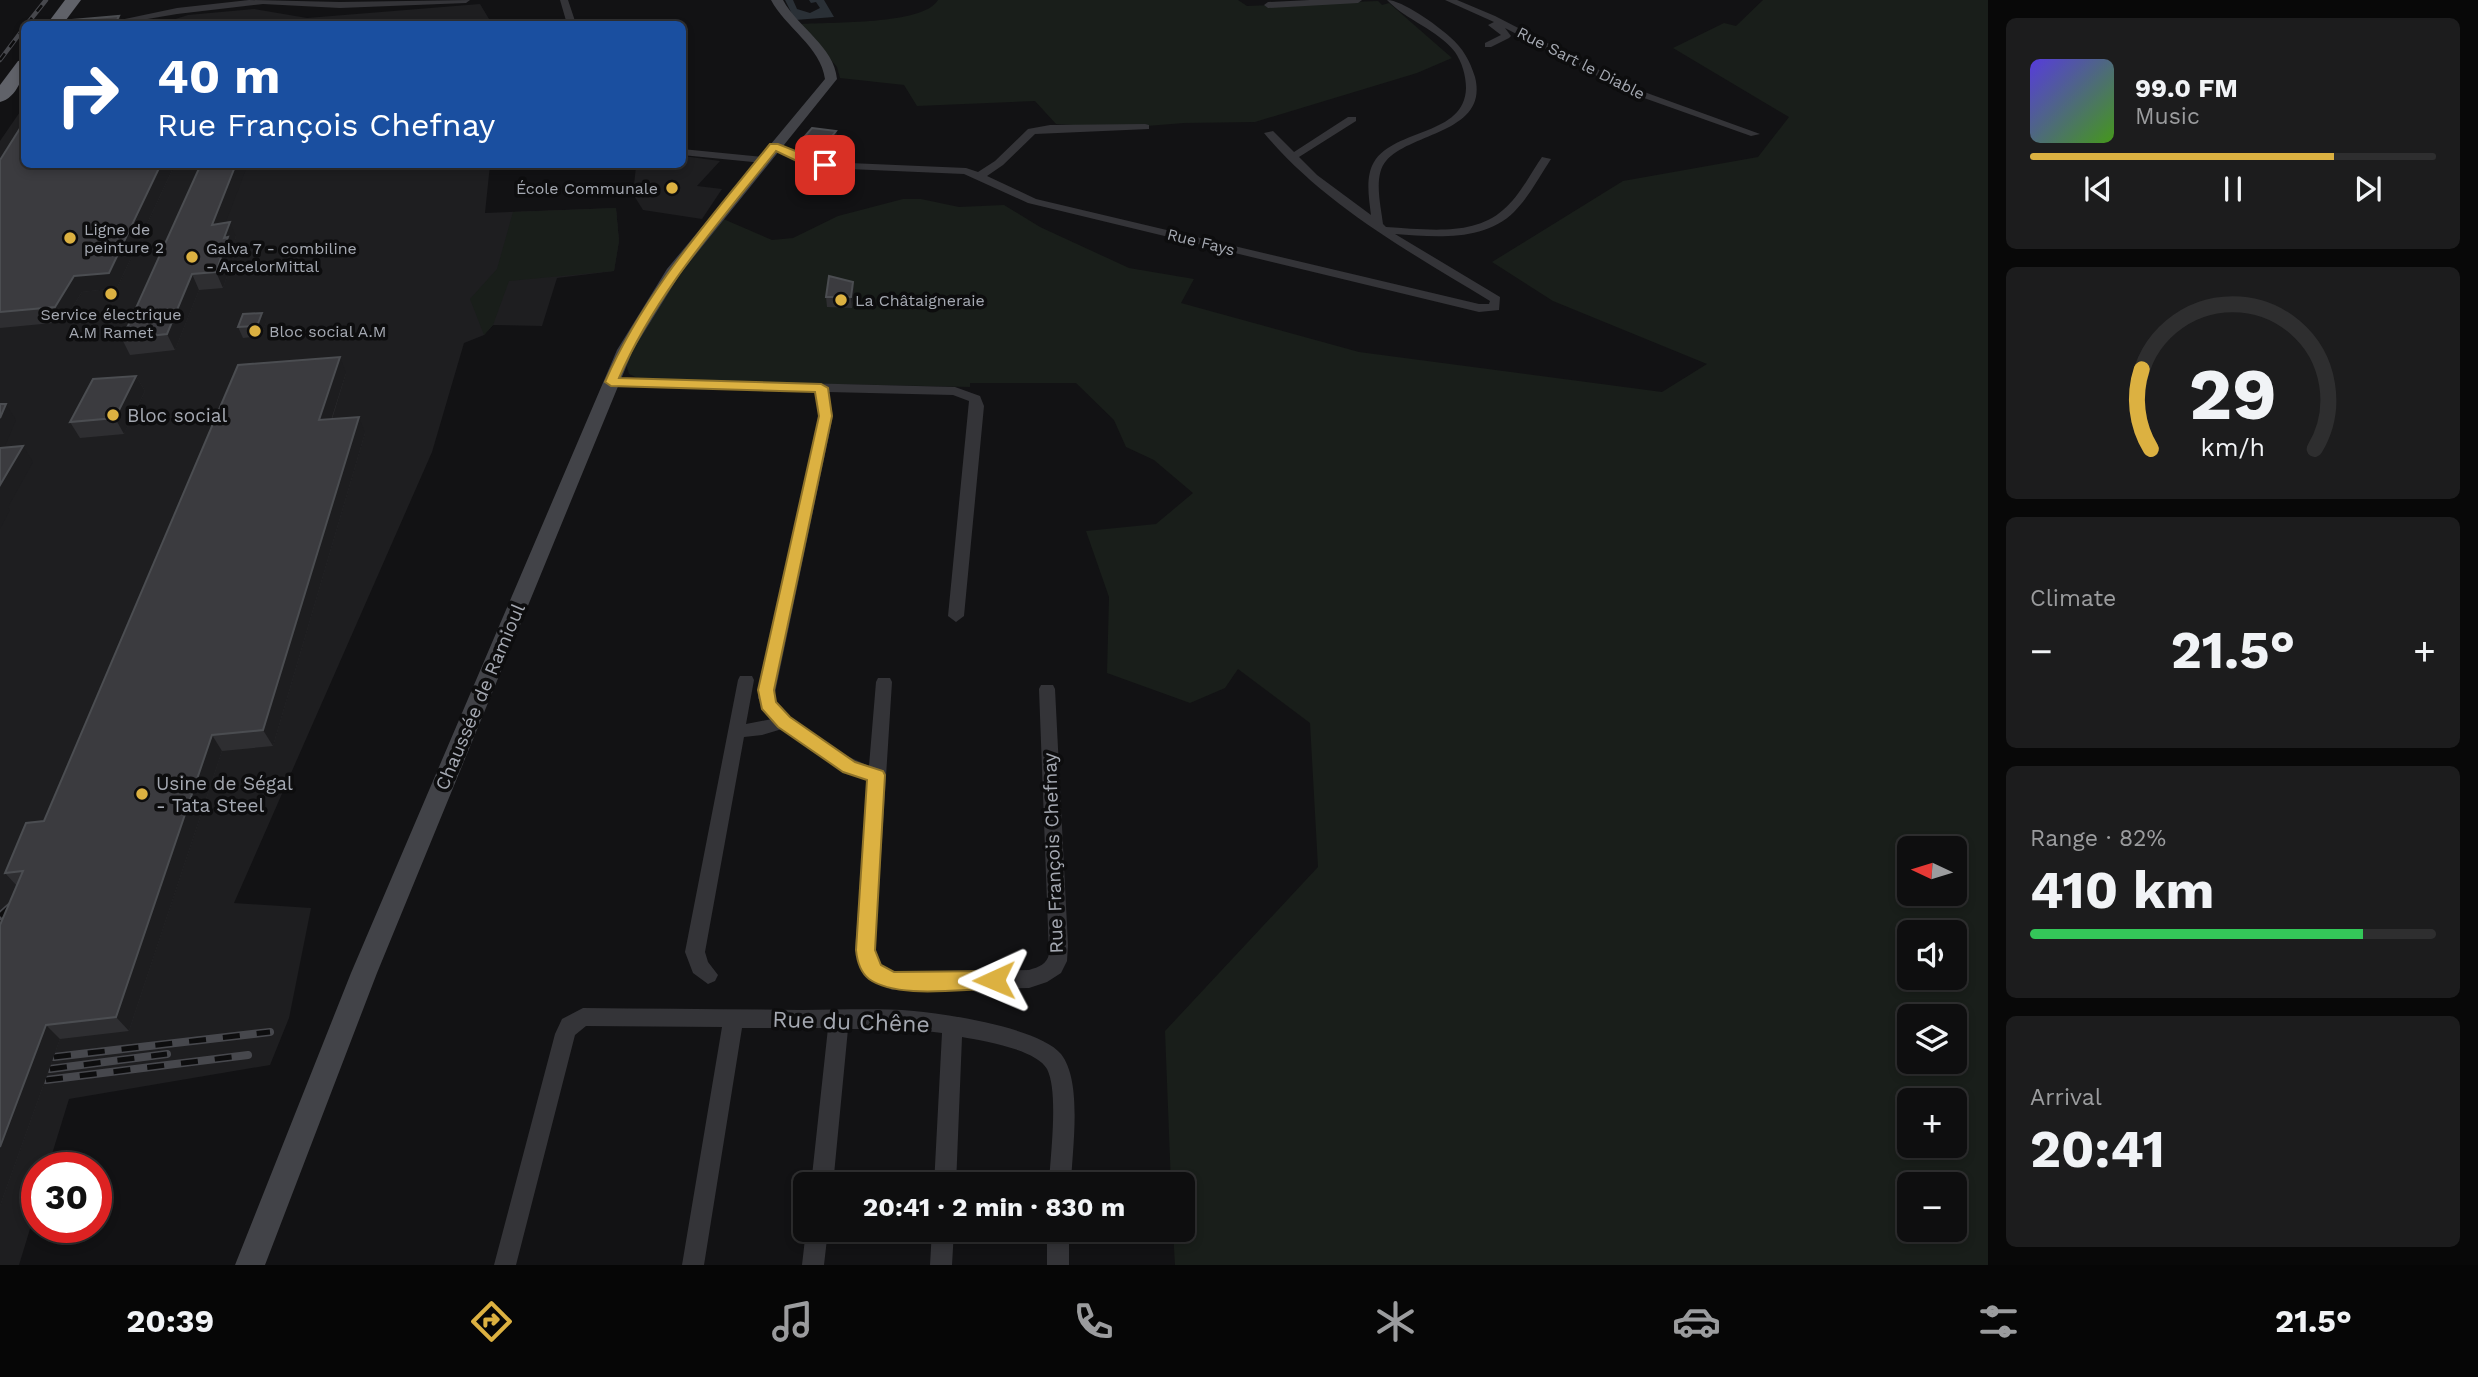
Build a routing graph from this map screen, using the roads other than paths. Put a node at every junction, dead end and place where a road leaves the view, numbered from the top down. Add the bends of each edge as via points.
1 (73, 0) edge
2 (86, 0) edge
3 (177, 0) edge
4 (466, 0) edge
5 (564, 0) edge
6 (777, 0) edge
7 (1358, 0) edge
8 (1391, 0) edge
9 (1449, 0) edge
10 (342, 3) edge
11 (1268, 5) dead end
12 (177, 11) junction
13 (1477, 13) junction
14 (56, 21) edge
15 (71, 21) edge
16 (122, 21) edge
17 (571, 21) edge
18 (1488, 45) dead end
19 (21, 69) edge
20 (21, 89) edge
21 (0, 97) edge
22 (0, 117) edge
23 (1352, 119) dead end
24 (1145, 127) dead end
25 (1269, 133) dead end
26 (1755, 134) dead end
27 (774, 146) junction
28 (686, 152) edge
29 (1293, 157) junction
30 (1546, 159) dead end
31 (763, 160) junction
32 (980, 176) junction
33 (1380, 227) junction
34 (611, 382) junction
35 (821, 388) junction
36 (956, 616) dead end
37 (746, 680) dead end
38 (884, 682) dead end
39 (1047, 689) dead end
40 (784, 722) junction
41 (737, 731) junction
42 (876, 775) junction
43 (708, 975) dead end
44 (734, 1018) junction
45 (839, 1019) junction
46 (952, 1027) junction
47 (823, 1172) edge
48 (946, 1172) edge
49 (1060, 1172) edge
50 (816, 1242) edge
51 (942, 1242) edge
52 (1058, 1242) edge
53 (250, 1265) edge
54 (505, 1265) edge
55 (693, 1265) edge
56 (813, 1265) edge
57 (941, 1265) edge
58 (1058, 1265) edge

1 - 14 highway
2 - 15 highway
3 - 12 street
4 - 10 street
5 - 17 street
6 - 27 main road, Chaussée de Ramioul via 786,18 832,72 829,84
7 - 11 street
8 - 33 street via 1455,46 1468,68 1473,90 1470,105 1444,127 1382,158 1375,171
9 - 13 street, Rue Sart le Diable
10 - 12 street via 263,1
12 - 16 street
13 - 18 street via 1506,36
13 - 26 street, Rue Sart le Diable via 1633,91
19 - 21 highway
20 - 22 highway
23 - 29 street
24 - 32 street via 1032,131
25 - 29 street
27 - 31 main road, Chaussée de Ramioul
27 - 32 street, Rue Fays via 806,162 825,165 952,169
28 - 31 street
29 - 33 street via 1312,177
30 - 33 street via 1508,212 1492,225 1430,233
31 - 34 main road, Chaussée de Ramioul via 664,284
32 - 33 street, Rue Fays via 1032,201 1479,308 1495,307 1496,300
34 - 35 street
34 - 53 main road, Chaussée de Ramioul via 364,973
35 - 36 street via 959,392 976,402
35 - 40 street via 825,416 766,690 771,711
37 - 41 street
38 - 42 street, Rue François Chefnay
39 - 42 street, Rue François Chefnay via 1059,958 1046,974 1019,980 892,981 874,972 865,950
40 - 41 street
40 - 42 street via 849,767
41 - 43 street via 695,952
44 - 45 street, Rue du Chêne
44 - 54 street, Rue du Chêne via 583,1017 569,1026
44 - 55 street
45 - 46 street, Rue du Chêne via 927,1021
45 - 47 street
46 - 48 street
46 - 49 street, Rue du Chêne via 1021,1041 1053,1060 1062,1091
50 - 56 street
51 - 57 street
52 - 58 street

